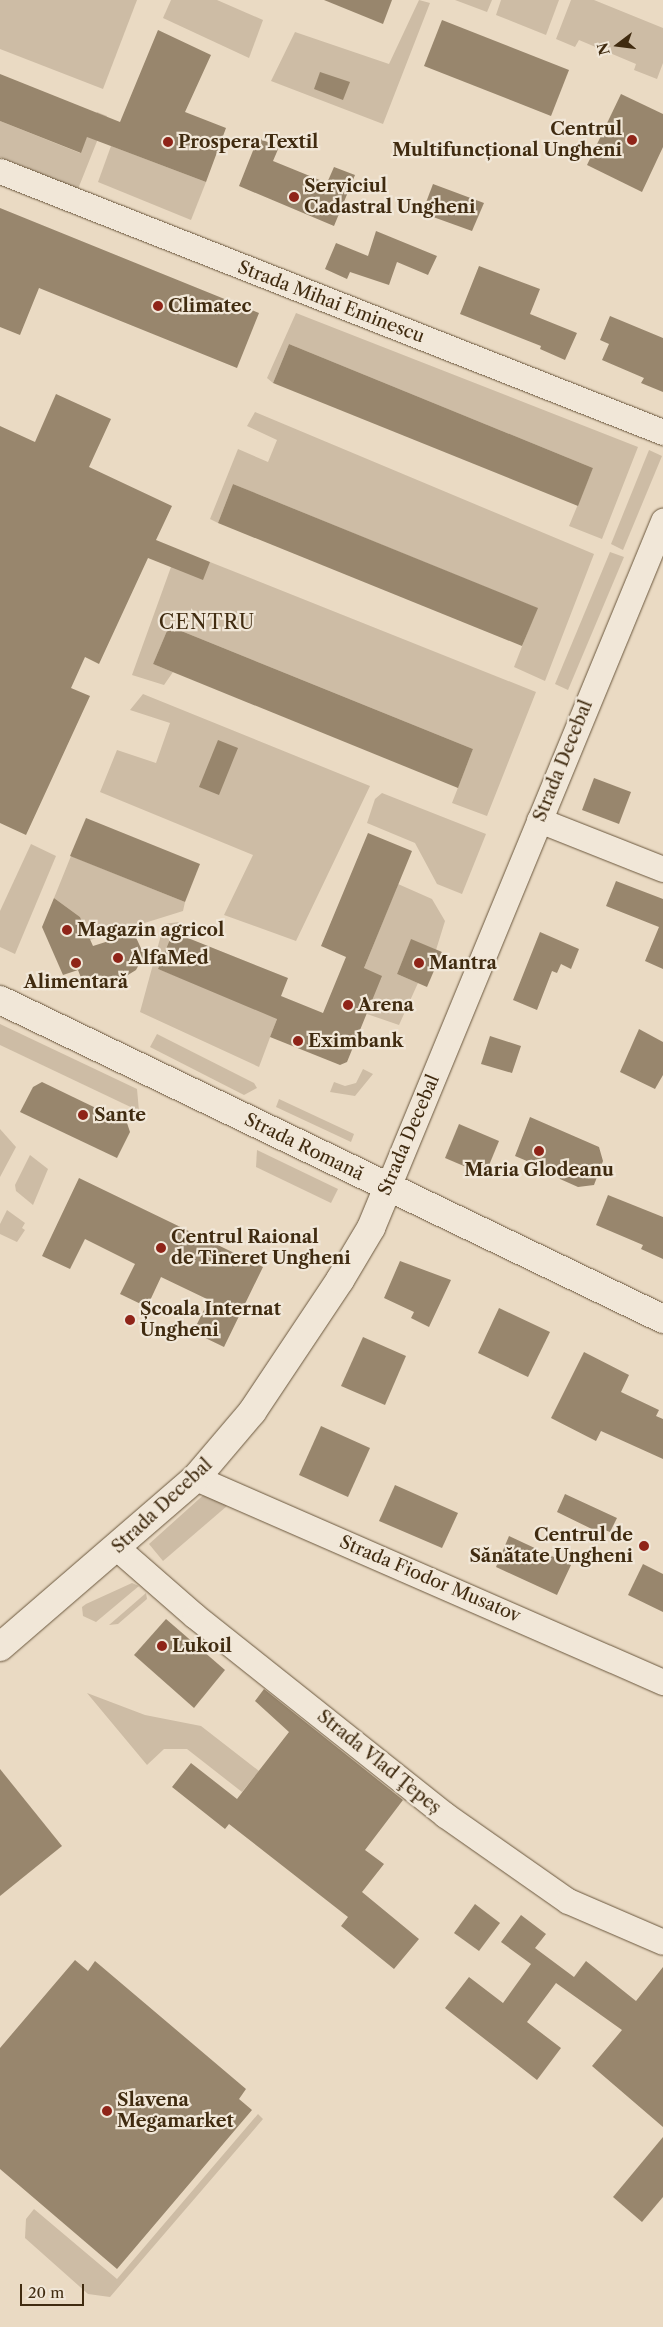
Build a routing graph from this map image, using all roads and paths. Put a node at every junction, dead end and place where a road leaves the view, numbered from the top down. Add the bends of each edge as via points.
1 (0, 171) edge
2 (663, 432) edge
3 (663, 521) edge
4 (539, 820) junction
5 (663, 869) edge
6 (0, 1000) edge
7 (388, 1187) junction
8 (663, 1319) edge
9 (196, 1478) junction
10 (117, 1548) junction
11 (0, 1647) edge
12 (663, 1682) edge
13 (663, 1942) edge

1 - 2 street, Strada Mihai Eminescu
3 - 4 street, Strada Decebal
4 - 5 street
4 - 7 street, Strada Decebal
6 - 7 main road, Strada Romană
7 - 8 main road, Strada Romană
7 - 9 main road, Strada Decebal via 371,1228 307,1336 252,1412
9 - 10 main road, Strada Decebal
9 - 12 street, Strada Fiodor Musatov
10 - 11 main road, Strada Decebal
10 - 13 street, Strada Vlad Ţepeș via 195,1616 445,1815 568,1901

